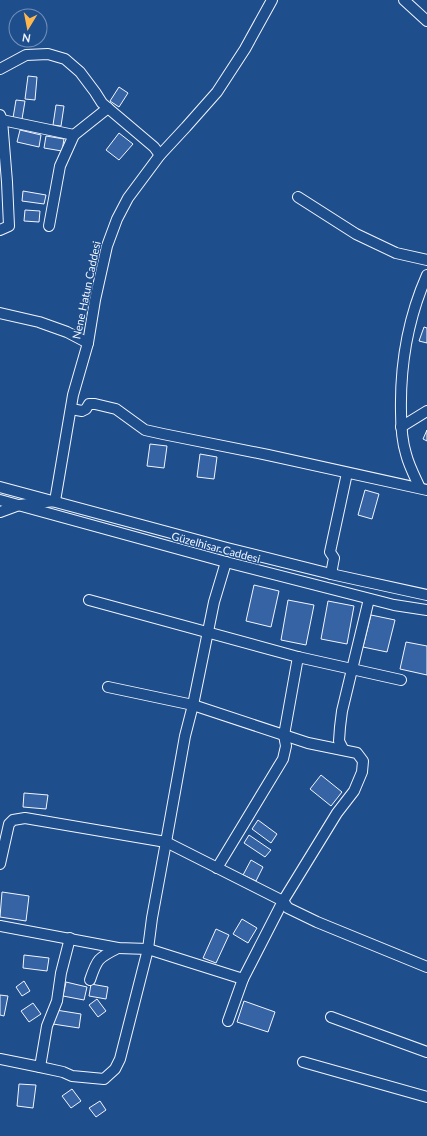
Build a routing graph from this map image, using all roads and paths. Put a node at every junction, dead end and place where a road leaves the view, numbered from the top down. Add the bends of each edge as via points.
1 (272, 0) edge
2 (404, 0) edge
3 (427, 22) edge
4 (0, 69) edge
5 (108, 108) junction
6 (1, 117) edge
7 (74, 135) junction
8 (160, 155) junction
9 (298, 197) dead end
10 (49, 226) dead end
11 (0, 230) edge
12 (427, 260) edge
13 (427, 275) edge
14 (0, 313) edge
15 (88, 343) junction
16 (71, 409) junction
17 (427, 411) edge
18 (401, 427) junction
19 (347, 473) junction
20 (0, 487) edge
21 (424, 489) edge
22 (0, 500) edge
23 (55, 501) junction
24 (19, 505) junction
25 (0, 512) edge
26 (226, 562) junction
27 (331, 574) junction
28 (427, 595) edge
29 (370, 599) junction
30 (89, 600) dead end
31 (427, 610) edge
32 (207, 632) junction
33 (298, 657) junction
34 (352, 668) junction
35 (401, 680) dead end
36 (108, 687) dead end
37 (192, 705) junction
38 (284, 735) junction
39 (343, 750) junction
40 (166, 842) junction
41 (0, 864) edge
42 (217, 868) junction
43 (283, 901) junction
44 (0, 926) edge
45 (70, 938) junction
46 (118, 948) junction
47 (148, 949) junction
48 (427, 967) edge
49 (243, 979) junction
50 (90, 980) dead end
51 (331, 1017) dead end
52 (228, 1021) dead end
53 (427, 1052) edge
54 (0, 1059) edge
55 (303, 1062) dead end
56 (40, 1067) junction
57 (427, 1097) edge

1 - 8 street, Nene Hatun Caddesi via 217,92
2 - 3 street
4 - 5 street via 26,55 48,54 64,59 80,72
5 - 7 street
5 - 8 street
6 - 7 street
6 - 11 street via 9,226
7 - 10 street via 60,166
8 - 15 street, Nene Hatun Caddesi via 128,198 117,219 107,246
9 - 12 street via 356,234 396,253
13 - 18 street via 409,328 402,368
14 - 15 street via 39,322
15 - 16 street, Nene Hatun Caddesi
16 - 19 street via 82,411 89,404 116,409 145,430
16 - 23 street, Nene Hatun Caddesi
17 - 18 street
18 - 21 street via 405,454
19 - 21 street
19 - 27 street via 330,552 334,558
20 - 23 street, Güzelhisar Caddesi
22 - 24 street, Güzelhisar Caddesi
23 - 24 street
23 - 27 street, Güzelhisar Caddesi
24 - 25 street
24 - 26 street, Güzelhisar Caddesi
26 - 29 street, Güzelhisar Caddesi
26 - 32 street
27 - 28 street, Güzelhisar Caddesi
29 - 31 street, Güzelhisar Caddesi
29 - 34 street
30 - 32 street
32 - 33 street
32 - 37 street
33 - 34 street
33 - 38 street
34 - 35 street
34 - 39 street via 340,727 339,741
36 - 37 street
37 - 38 street
37 - 40 street
38 - 39 street
38 - 42 street via 286,746 283,759
39 - 43 street via 357,753 362,761 362,772 354,791 337,813
40 - 41 street via 25,818 12,820 9,824
40 - 42 street
40 - 47 street
42 - 43 street
43 - 48 street via 288,908 317,922
43 - 49 street
44 - 45 street
45 - 46 street
45 - 56 street
46 - 47 street
46 - 50 street via 104,955 96,963
47 - 49 street
47 - 56 street via 116,1069 104,1079 82,1078
49 - 52 street
51 - 53 street
54 - 56 street
55 - 57 street

